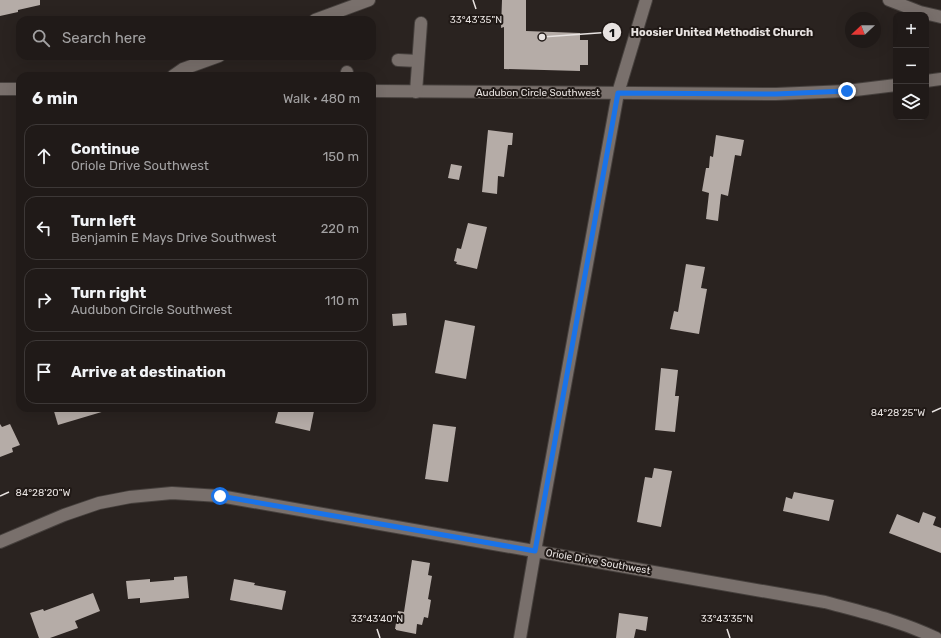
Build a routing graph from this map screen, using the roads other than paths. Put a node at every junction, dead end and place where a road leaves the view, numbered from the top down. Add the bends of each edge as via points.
1 (369, 0) edge
2 (646, 0) edge
3 (890, 0) edge
4 (326, 16) edge
5 (941, 17) edge
6 (421, 22) dead end
7 (207, 60) edge
8 (398, 60) dead end
9 (418, 61) junction
10 (179, 72) edge
11 (941, 80) edge
12 (929, 81) edge
13 (893, 85) edge
14 (0, 89) edge
15 (16, 89) edge
16 (376, 91) edge
17 (416, 92) junction
18 (618, 93) junction
19 (0, 542) edge
20 (535, 551) junction
21 (520, 638) edge
22 (936, 638) edge

1 - 4 street
2 - 18 street
3 - 5 street
6 - 9 street
7 - 10 street
8 - 9 street
9 - 17 street
11 - 12 street
13 - 18 street, Audubon Circle Southwest via 847,91 776,94
14 - 15 street
16 - 17 street, Audubon Circle Southwest
17 - 18 street, Audubon Circle Southwest
18 - 20 street
19 - 20 street, Oriole Drive Southwest via 99,503 172,493 220,496
20 - 21 street
20 - 22 street, Oriole Drive Southwest via 824,602 875,615

